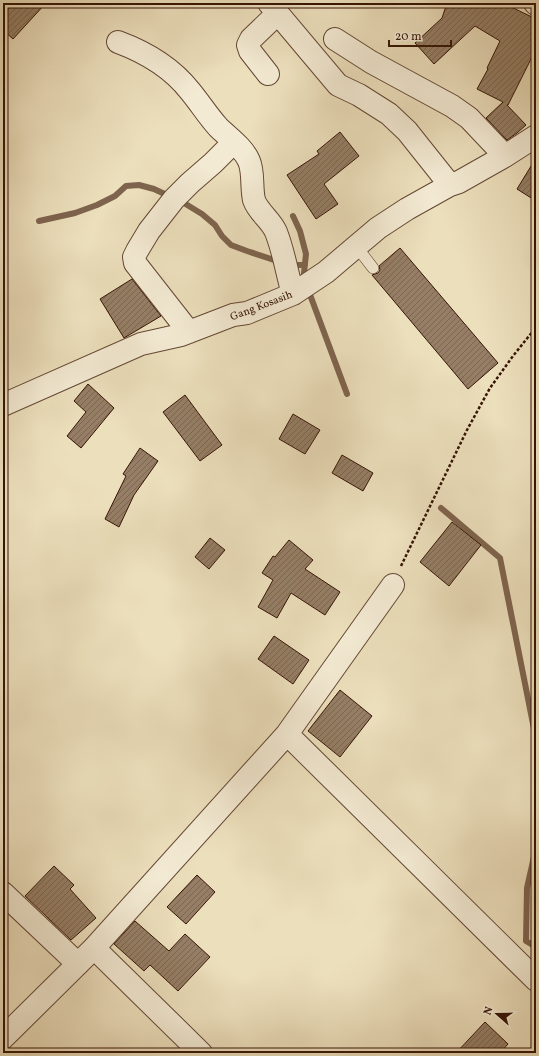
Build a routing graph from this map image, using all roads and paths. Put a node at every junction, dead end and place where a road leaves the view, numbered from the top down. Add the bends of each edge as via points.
1 (273, 8) edge
2 (335, 39) dead end
3 (118, 42) dead end
4 (268, 74) dead end
5 (536, 136) edge
6 (234, 142) junction
7 (505, 156) junction
8 (450, 185) junction
9 (356, 246) junction
10 (373, 268) dead end
11 (292, 290) junction
12 (536, 329) edge
13 (189, 332) junction
14 (3, 405) edge
15 (392, 584) joint
16 (287, 734) junction
17 (3, 893) edge
18 (94, 948) junction
19 (78, 964) junction
20 (536, 980) edge
21 (3, 1038) edge
22 (200, 1053) edge

1 - 4 street via 248,45
1 - 8 street via 338,85 389,114 407,131
2 - 7 street via 371,62 452,106 469,118
3 - 6 street via 148,55 169,70 190,90 218,127
5 - 7 street, Gang Kosasih
6 - 11 street via 248,160 254,200 276,231
6 - 13 street via 174,199 135,254 135,263
7 - 8 street, Gang Kosasih
8 - 9 street, Gang Kosasih via 407,209
9 - 10 lane
9 - 11 street, Gang Kosasih via 326,272
11 - 13 street, Gang Kosasih via 247,313 233,315
12 - 15 path via 490,388
13 - 14 street, Gang Kosasih via 141,344
15 - 16 street
16 - 18 street
16 - 20 street
17 - 19 street
18 - 19 street
18 - 22 street
19 - 21 street

